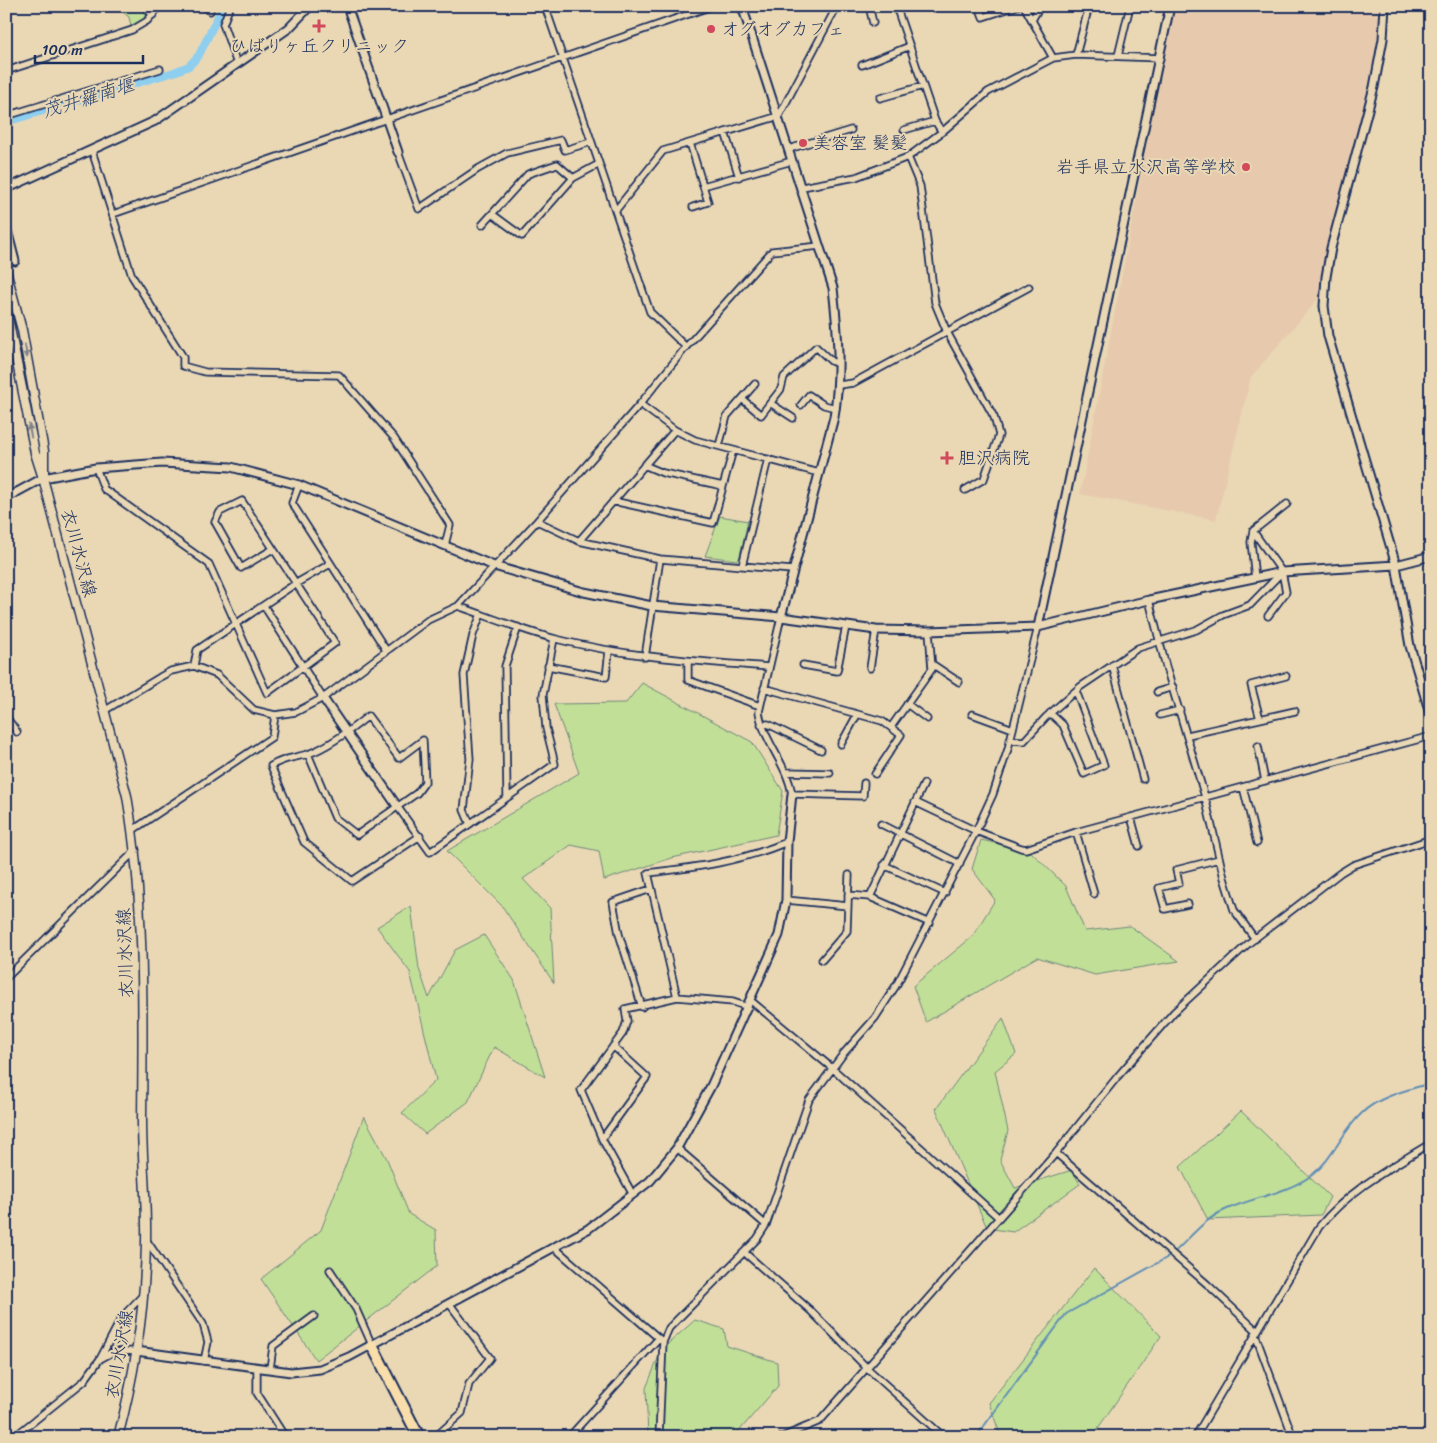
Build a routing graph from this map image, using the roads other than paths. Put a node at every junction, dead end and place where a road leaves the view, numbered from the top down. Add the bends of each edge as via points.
1 (144, 6) edge
2 (160, 6) edge
3 (204, 6) edge
4 (230, 6) edge
5 (310, 6) edge
6 (347, 6) edge
7 (545, 6) edge
8 (712, 6) edge
9 (742, 6) edge
10 (837, 6) edge
11 (868, 6) edge
12 (979, 6) edge
13 (1017, 6) edge
14 (1024, 6) edge
15 (1040, 6) edge
16 (1089, 6) edge
17 (1130, 6) edge
18 (1170, 6) edge
19 (1385, 6) edge
20 (897, 7) edge
21 (210, 11) dead end
22 (153, 15) junction
23 (1032, 20) junction
24 (873, 23) dead end
25 (910, 46) junction
26 (1076, 55) junction
27 (1118, 56) junction
28 (564, 58) junction
29 (1053, 58) junction
30 (1160, 58) junction
31 (237, 64) junction
32 (862, 65) dead end
33 (160, 69) dead end
34 (6, 71) edge
35 (923, 86) junction
36 (880, 98) dead end
37 (6, 116) edge
38 (778, 116) junction
39 (386, 119) junction
40 (936, 121) junction
41 (851, 130) dead end
42 (904, 130) dead end
43 (725, 132) junction
44 (942, 132) junction
45 (591, 142) junction
46 (690, 143) junction
47 (789, 149) junction
48 (92, 151) junction
49 (398, 152) joint
50 (908, 157) junction
51 (792, 161) junction
52 (599, 164) junction
53 (739, 176) junction
54 (573, 178) junction
55 (703, 186) junction
56 (802, 187) junction
57 (6, 189) edge
58 (693, 207) dead end
59 (616, 210) junction
60 (113, 214) junction
61 (492, 214) junction
62 (482, 225) dead end
63 (6, 226) edge
64 (820, 246) junction
65 (15, 261) dead end
66 (6, 270) edge
67 (1029, 287) dead end
68 (6, 308) edge
69 (946, 332) junction
70 (686, 347) junction
71 (838, 364) junction
72 (755, 384) dead end
73 (839, 385) junction
74 (742, 399) junction
75 (770, 403) junction
76 (640, 404) junction
77 (801, 404) dead end
78 (836, 408) junction
79 (793, 418) dead end
80 (675, 430) junction
81 (719, 446) junction
82 (733, 450) junction
83 (768, 459) junction
84 (644, 465) junction
85 (96, 468) junction
86 (820, 473) junction
87 (43, 478) junction
88 (299, 485) junction
89 (723, 486) junction
90 (965, 490) dead end
91 (6, 498) edge
92 (613, 501) junction
93 (1287, 504) dead end
94 (537, 521) junction
95 (1253, 531) junction
96 (579, 540) junction
97 (445, 545) junction
98 (273, 549) junction
99 (1431, 556) edge
100 (660, 559) junction
101 (330, 564) junction
102 (1396, 565) junction
103 (494, 566) junction
104 (742, 566) junction
105 (792, 570) junction
106 (1282, 572) junction
107 (1255, 578) junction
108 (295, 584) junction
109 (1149, 600) junction
110 (264, 606) junction
111 (458, 606) junction
112 (652, 606) junction
113 (481, 614) junction
114 (1268, 616) dead end
115 (781, 617) junction
116 (235, 624) junction
117 (846, 626) junction
118 (518, 627) junction
119 (1038, 627) junction
120 (876, 630) junction
121 (929, 631) junction
122 (554, 639) junction
123 (1160, 641) junction
124 (386, 650) junction
125 (609, 651) junction
126 (645, 657) junction
127 (688, 661) junction
128 (803, 664) dead end
129 (932, 664) junction
130 (1112, 665) junction
131 (194, 666) junction
132 (548, 666) junction
133 (302, 667) junction
134 (768, 667) junction
135 (870, 668) dead end
136 (1286, 676) dead end
137 (959, 682) dead end
138 (1173, 687) junction
139 (764, 688) junction
140 (1076, 691) junction
141 (1157, 692) dead end
142 (323, 698) junction
143 (907, 704) junction
144 (760, 706) junction
145 (1180, 710) junction
146 (104, 711) junction
147 (1295, 711) dead end
148 (1050, 713) junction
149 (972, 714) dead end
150 (275, 715) junction
151 (857, 715) junction
152 (1160, 716) dead end
153 (6, 717) edge
154 (1431, 717) edge
155 (927, 719) dead end
156 (1260, 719) junction
157 (761, 725) junction
158 (891, 727) junction
159 (1013, 729) junction
160 (16, 732) dead end
161 (348, 732) junction
162 (1188, 736) junction
163 (1431, 736) edge
164 (1010, 740) junction
165 (841, 744) dead end
166 (1258, 746) dead end
167 (821, 750) dead end
168 (308, 754) junction
169 (787, 772) junction
170 (830, 773) dead end
171 (875, 774) dead end
172 (1143, 779) dead end
173 (1265, 781) junction
174 (864, 783) dead end
175 (924, 784) dead end
176 (1243, 787) junction
177 (792, 794) junction
178 (1205, 797) junction
179 (507, 798) junction
180 (915, 802) junction
181 (397, 806) junction
182 (1131, 817) junction
183 (470, 824) junction
184 (881, 824) dead end
185 (133, 830) junction
186 (976, 831) junction
187 (900, 832) junction
188 (1076, 832) junction
189 (420, 836) junction
190 (1431, 839) edge
191 (787, 842) junction
192 (1257, 843) dead end
193 (1138, 846) dead end
194 (136, 850) junction
195 (1219, 859) junction
196 (960, 864) junction
197 (884, 865) junction
198 (848, 874) dead end
199 (651, 889) junction
200 (945, 893) junction
201 (1094, 894) dead end
202 (848, 895) junction
203 (870, 897) junction
204 (786, 900) junction
205 (1188, 904) dead end
206 (848, 906) junction
207 (930, 923) junction
208 (1255, 938) junction
209 (822, 960) dead end
210 (6, 978) edge
211 (677, 997) junction
212 (750, 1000) junction
213 (642, 1007) junction
214 (748, 1007) junction
215 (613, 1046) junction
216 (832, 1068) junction
217 (602, 1139) junction
218 (1431, 1144) edge
219 (677, 1148) junction
220 (1056, 1153) junction
221 (632, 1195) junction
222 (998, 1217) junction
223 (766, 1225) junction
224 (146, 1241) junction
225 (555, 1248) junction
226 (744, 1253) junction
227 (330, 1270) dead end
228 (144, 1294) junction
229 (449, 1303) junction
230 (314, 1316) dead end
231 (1256, 1332) junction
232 (660, 1340) junction
233 (372, 1345) junction
234 (136, 1351) junction
235 (100, 1359) junction
236 (204, 1361) junction
237 (257, 1368) junction
238 (867, 1368) junction
239 (270, 1370) junction
240 (14, 1437) edge
241 (118, 1437) edge
242 (286, 1437) edge
243 (418, 1437) edge
244 (435, 1437) edge
245 (569, 1437) edge
246 (659, 1437) edge
247 (782, 1437) edge
248 (944, 1437) edge
249 (1195, 1437) edge
250 (1293, 1437) edge

1 - 22 street
2 - 22 street
3 - 21 street
4 - 31 street via 223,24
5 - 31 street via 289,28
6 - 39 street
7 - 28 street
8 - 28 street
9 - 38 street
10 - 38 street
11 - 24 street
12 - 13 street via 982,17
14 - 23 street
15 - 23 street
16 - 26 street
17 - 27 street
18 - 30 street
19 - 102 street via 1374,88 1332,248 1324,306 1328,336
20 - 25 street
22 - 34 street via 132,30
23 - 29 street
25 - 32 street
25 - 35 street
26 - 27 street
26 - 29 street
27 - 30 street
28 - 39 street
28 - 45 street
29 - 44 street via 988,92
30 - 119 street
31 - 48 street via 155,121
33 - 37 street
35 - 36 street
35 - 40 street
38 - 43 street
38 - 47 street
39 - 49 street
39 - 60 street
40 - 42 street
40 - 44 street
41 - 47 street
43 - 46 street
43 - 53 street
44 - 50 street
45 - 49 street via 565,150 561,140 507,153 419,210
45 - 52 street
46 - 55 street
46 - 59 street via 663,151
47 - 51 street
48 - 57 street
48 - 60 street
50 - 56 street via 856,177
50 - 69 street via 921,194 933,295
51 - 53 street
51 - 56 street
52 - 54 street
52 - 59 street
53 - 55 street
54 - 61 street via 558,164 528,174
54 - 61 street via 522,236
55 - 58 street via 708,202
56 - 64 street
59 - 70 street via 650,312
60 - 97 street via 132,276 183,357 183,366 205,372 339,375 394,438 450,525
61 - 62 street
63 - 65 street
64 - 70 street via 772,252
64 - 71 street via 833,288
66 -> 87 main road, 衣川水沢線 via 22,330 44,451
67 - 69 street
87 -> 68 main road, 衣川水沢線 via 35,453
69 - 73 street via 854,383
69 - 90 street via 994,417 999,435 984,479
70 - 76 street
71 - 73 street
71 - 75 street via 816,347 784,377
72 - 74 street
73 - 78 street
74 - 75 street via 761,415
74 - 81 street via 727,416
75 - 79 street
76 - 80 street
76 - 94 street
77 - 78 street via 809,395 824,405
78 - 86 street
80 - 81 street
80 - 84 street
81 - 82 street
82 - 83 street
82 - 89 street
83 - 86 street
83 - 104 street
84 - 89 street via 664,473
84 - 92 street
85 - 87 street
85 - 88 street via 162,463 232,467
85 - 116 street via 104,489 209,564
86 - 105 street
87 - 91 street
87 - 146 main road, 衣川水沢線
88 - 97 street
88 - 101 street via 292,503
89 - 92 street via 713,523
92 - 96 street
93 - 95 street
94 - 96 street
94 - 103 street
95 - 106 street
95 - 107 street
96 - 100 street
97 - 103 street
98 - 98 street via 242,501 220,512 214,522 241,568
98 - 108 street
99 - 102 street
100 - 104 street
100 - 112 street
101 - 108 street
101 - 124 street
102 - 106 street
102 - 154 street via 1410,646
103 - 111 street
103 - 112 street via 584,592
104 - 105 street
105 - 115 street
106 - 107 street
106 - 114 street via 1286,592
106 - 123 street via 1250,605 1196,630
107 - 109 street
108 - 110 street
108 - 133 street via 335,642
109 - 119 street
109 - 123 street
110 - 116 street
110 - 133 street
111 - 113 street
111 - 124 street via 428,620
112 - 115 street
112 - 126 street
113 - 118 street
113 - 183 street via 472,635 464,675 470,758 464,810
115 - 117 street
115 - 134 street
116 - 131 street via 197,650
116 - 133 street via 267,693
117 - 120 street
117 - 128 street via 837,671
118 - 122 street
118 - 179 street via 505,666
119 - 121 street
119 - 159 street
120 - 121 street
120 - 135 street
121 - 129 street
122 - 125 street
122 - 132 street
123 - 130 street via 1138,648
123 - 138 street
124 - 142 street
125 - 126 street
125 - 132 street via 606,677
126 - 127 street
127 - 134 street
127 - 144 street via 688,680
129 - 137 street
129 - 143 street via 932,669
130 - 140 street
130 - 172 street
131 - 146 street via 171,671
131 - 150 street via 217,675 254,710
132 - 179 street via 543,695 546,728 555,764
133 - 142 street
134 - 139 street
136 - 156 street via 1251,685
138 - 141 street
138 - 145 street
139 - 144 street
139 - 151 street
140 - 148 street
140 - 148 street via 1104,765 1084,774 1063,725
142 - 150 street via 296,712
142 - 161 street
143 - 155 street
143 - 158 street
144 - 157 street
145 - 152 street
145 - 162 street
146 - 185 main road, 衣川水沢線
147 - 156 street
148 - 164 street via 1024,742
149 - 159 street
150 - 185 street via 272,737
151 - 158 street via 882,721
151 - 165 street
153 - 160 street
156 - 162 street
157 - 167 street via 768,724
157 - 169 street
158 - 171 street via 901,735
159 - 164 street
161 - 168 street
161 - 181 street
161 - 181 street via 368,716 399,758 423,740 425,782
162 - 178 street
163 - 173 street
164 - 186 street via 993,794
166 - 173 street
168 - 181 street via 335,818 357,835
168 - 189 street via 281,759 271,766 304,842 352,882
169 - 170 street
169 - 177 street
173 - 176 street
174 - 177 street via 863,796
175 - 180 street
176 - 178 street
176 - 192 street
177 - 191 street
178 - 182 street
178 - 195 street
179 - 183 street
180 - 186 street
180 - 187 street
181 - 189 street
182 - 188 street
182 - 193 street
183 - 189 street via 430,852
184 - 187 street
185 - 194 main road, 衣川水沢線
186 - 188 street via 1026,849
186 - 196 street
187 - 196 street
187 - 197 street
188 - 201 street
190 - 208 street via 1353,865
191 - 199 street via 755,856 727,863 648,874
191 - 204 street
194 - 210 street
194 - 224 main road, 衣川水沢線
195 - 205 street via 1176,870 1179,883 1159,888 1165,909
195 - 208 street via 1234,910
196 - 200 street
197 - 200 street
197 - 203 street
198 - 202 street
199 - 211 street
199 - 213 street via 613,902 619,934
200 - 207 street
202 - 203 street
202 - 206 street
203 - 207 street
204 - 206 street
204 - 212 street via 779,935
206 - 209 street via 847,931
207 - 216 street via 875,1018
208 - 220 street via 1174,1012
211 - 213 street
211 - 214 street via 733,1002
212 - 214 street
212 - 216 street
213 - 215 street via 625,1010 627,1021
214 - 219 street
215 - 217 street via 581,1090
215 - 217 street via 647,1077
216 - 222 street
216 - 223 street via 809,1100 802,1116
217 - 221 street
218 - 231 street via 1364,1185 1334,1210 1319,1227
219 - 221 street via 650,1180
219 - 223 street
220 - 222 street
220 - 231 street via 1207,1284
221 - 225 street via 588,1229
222 - 238 street
223 - 226 street
224 - 228 main road, 衣川水沢線
224 - 236 street via 203,1324 208,1342
225 - 229 street
225 - 232 street
226 - 232 street
226 - 238 street via 811,1310
227 - 233 street via 356,1309
228 - 234 main road, 衣川水沢線
228 - 235 street via 122,1316
229 - 233 street
229 - 244 street via 490,1358 469,1384 462,1413
230 - 239 street via 272,1346
231 - 249 street
231 - 250 street
232 - 245 street
232 - 246 street
233 - 239 street via 320,1369
233 - 243 highway
234 - 235 street via 113,1352
234 - 236 street
234 - 241 main road, 衣川水沢線
235 - 240 street via 84,1381
236 - 237 street
237 - 239 street
237 - 242 street via 257,1393
238 - 247 street via 820,1421
238 - 248 street

